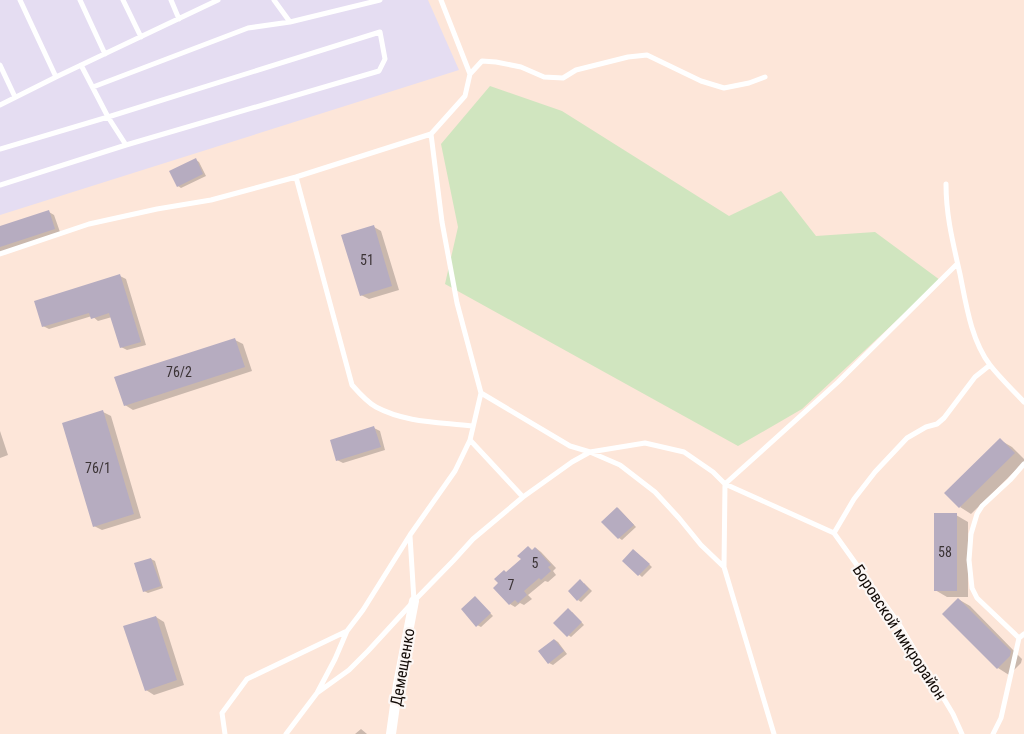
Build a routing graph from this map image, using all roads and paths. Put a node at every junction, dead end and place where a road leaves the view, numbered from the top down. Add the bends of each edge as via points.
1 (21, 0) edge
2 (80, 0) edge
3 (123, 0) edge
4 (171, 0) edge
5 (274, 0) edge
6 (380, 0) edge
7 (441, 0) edge
8 (216, 1) edge
9 (179, 18) junction
10 (290, 22) junction
11 (141, 37) junction
12 (105, 54) junction
13 (0, 65) edge
14 (81, 65) junction
15 (470, 74) junction
16 (57, 77) junction
17 (765, 77) dead end
18 (93, 87) junction
19 (15, 97) junction
20 (0, 105) edge
21 (108, 117) junction
22 (431, 134) junction
23 (126, 145) junction
24 (0, 149) edge
25 (296, 177) junction
26 (946, 184) dead end
27 (0, 185) edge
28 (0, 254) edge
29 (957, 264) junction
30 (990, 365) junction
31 (481, 393) junction
32 (1024, 402) edge
33 (472, 426) junction
34 (470, 440) junction
35 (590, 452) junction
36 (1024, 464) edge
37 (725, 484) junction
38 (523, 497) junction
39 (834, 533) junction
40 (410, 535) junction
41 (724, 567) junction
42 (414, 601) junction
43 (347, 631) junction
44 (1022, 636) edge
45 (317, 693) junction
46 (225, 734) edge
47 (286, 734) edge
48 (391, 734) edge
49 (774, 734) edge
50 (962, 734) edge
51 (993, 734) edge

1 - 16 lane
2 - 12 lane
3 - 11 lane
4 - 9 lane
5 - 10 lane
6 - 10 lane
7 - 15 lane
8 - 9 lane
9 - 11 lane
10 - 18 lane via 248,28
11 - 12 lane
12 - 14 lane
13 - 19 lane
14 - 16 lane
14 - 18 lane
15 - 17 lane via 482,61 563,78 576,70 647,55 700,81 724,88
15 - 22 lane via 465,96
16 - 19 lane
18 - 21 lane
19 - 20 lane
21 - 23 lane
21 - 23 lane via 380,32 385,59 379,71
21 - 24 lane
22 - 25 lane
22 - 31 lane via 457,303
23 - 27 lane
25 - 28 lane via 211,200 89,224
25 - 33 lane via 352,385 376,407 410,420
26 - 29 lane
29 - 30 lane via 969,316
29 - 37 lane via 838,382
30 - 32 lane
30 - 39 lane via 975,376 944,418 907,438 875,472
31 - 33 lane
31 - 35 lane via 570,446
33 - 34 lane
34 - 38 lane
34 - 40 lane via 455,471
35 - 37 lane via 645,443 684,453
35 - 38 lane
35 - 41 lane via 620,465 655,492
36 - 44 lane via 976,514 969,560 977,598
37 - 39 lane
37 - 41 lane
38 - 42 lane via 473,539
39 - 50 lane, Боровской микрорайон via 899,624
40 - 42 lane
40 - 43 lane
41 - 49 lane
42 - 45 lane via 349,670
42 - 48 street, Демещенко
43 - 45 lane
43 - 46 lane via 247,680 222,713
44 - 51 lane via 1001,718
45 - 47 lane

